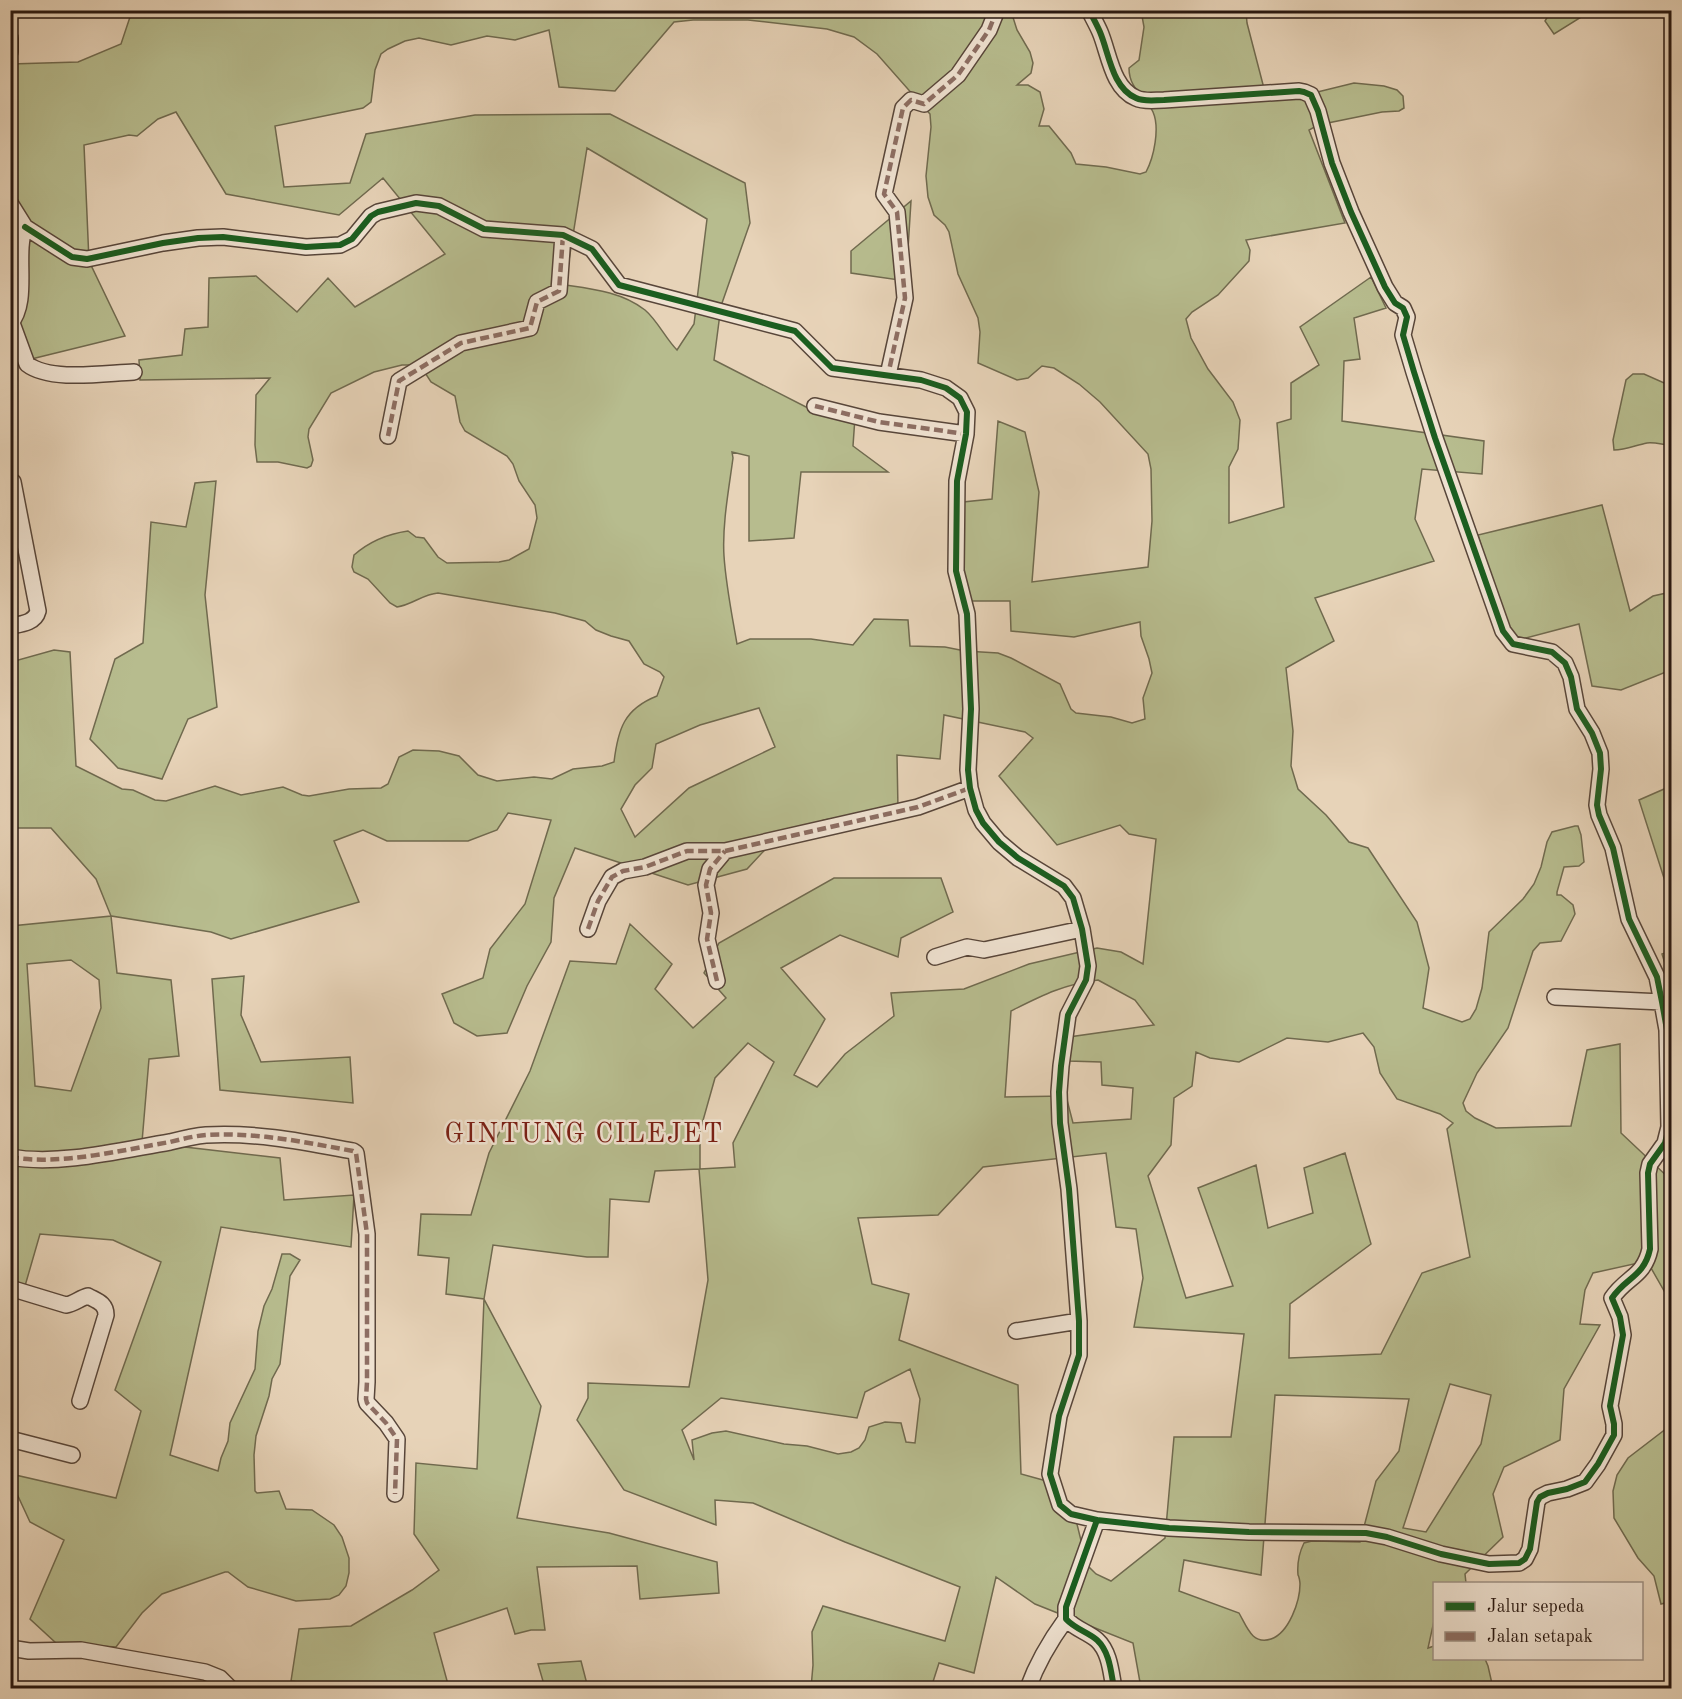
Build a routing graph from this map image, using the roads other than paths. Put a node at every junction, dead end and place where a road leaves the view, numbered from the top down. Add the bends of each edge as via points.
1 (996, 10) edge
2 (1089, 10) edge
3 (10, 38) edge
4 (10, 52) edge
5 (10, 203) edge
6 (25, 227) junction
7 (563, 235) junction
8 (11, 324) edge
9 (134, 372) dead end
10 (888, 375) junction
11 (815, 406) dead end
12 (966, 434) junction
13 (388, 436) dead end
14 (10, 481) edge
15 (10, 626) edge
16 (970, 788) junction
17 (725, 851) junction
18 (588, 929) dead end
19 (1082, 929) junction
20 (935, 957) dead end
21 (717, 981) dead end
22 (1555, 997) dead end
23 (1662, 1002) junction
24 (10, 1157) edge
25 (10, 1288) edge
26 (1079, 1321) junction
27 (1016, 1331) dead end
28 (80, 1401) dead end
29 (10, 1439) edge
30 (72, 1455) dead end
31 (395, 1494) dead end
32 (1097, 1521) junction
33 (1066, 1619) junction
34 (10, 1648) edge
35 (230, 1689) edge
36 (1028, 1689) edge
37 (1114, 1689) edge

1 - 10 street via 989,30 958,75 924,104 911,100 903,108 884,194 897,212 905,298
2 - 23 street via 1115,76 1135,98 1164,100 1299,91 1311,95 1351,212 1385,287 1407,317 1403,335 1414,372 1503,631 1513,644 1558,656 1571,677 1577,709 1600,753 1599,815 1613,848 1629,919 1657,977
3 - 4 street
5 - 6 street
6 - 7 street via 72,257 87,260 198,238 223,237 306,248 340,245 352,239 378,212 416,203 439,206 484,229
6 - 8 street via 21,238 19,306
7 - 10 street via 592,249 620,285 795,331 832,369
7 - 13 street via 559,291 537,302 530,328 461,343 399,381
8 - 9 street via 32,368 58,376
10 - 12 street via 921,380 946,388 960,398 967,412
11 - 12 street via 879,422
12 - 16 street via 957,481 956,571 967,614
14 - 15 street via 38,611 30,622
16 - 17 street via 918,807
16 - 19 street via 976,810 999,842 1064,886 1073,898
17 - 18 street via 687,851 612,877
17 - 21 street via 710,869 706,885 711,913 706,939
19 - 20 street via 984,950 967,946
19 - 26 street via 1088,966 1086,980 1069,1009 1059,1092
22 - 23 street
23 - 32 street via 1667,1030 1669,1128 1648,1173 1648,1259 1643,1269 1612,1298 1623,1335 1610,1406 1614,1435 1585,1482 1540,1497 1525,1559 1519,1563 1489,1564 1365,1533 1249,1532
24 - 31 street via 81,1157 205,1136 238,1135 278,1138 356,1153 367,1234 366,1399 397,1439
25 - 28 street via 66,1305 88,1296 106,1310
26 - 27 street
26 - 32 street via 1079,1355 1059,1416 1050,1474 1060,1505 1071,1514
29 - 30 street
32 - 33 street via 1066,1607
33 - 36 street via 1049,1642
33 - 37 street via 1106,1650
34 - 35 street via 81,1650 205,1672 220,1678

